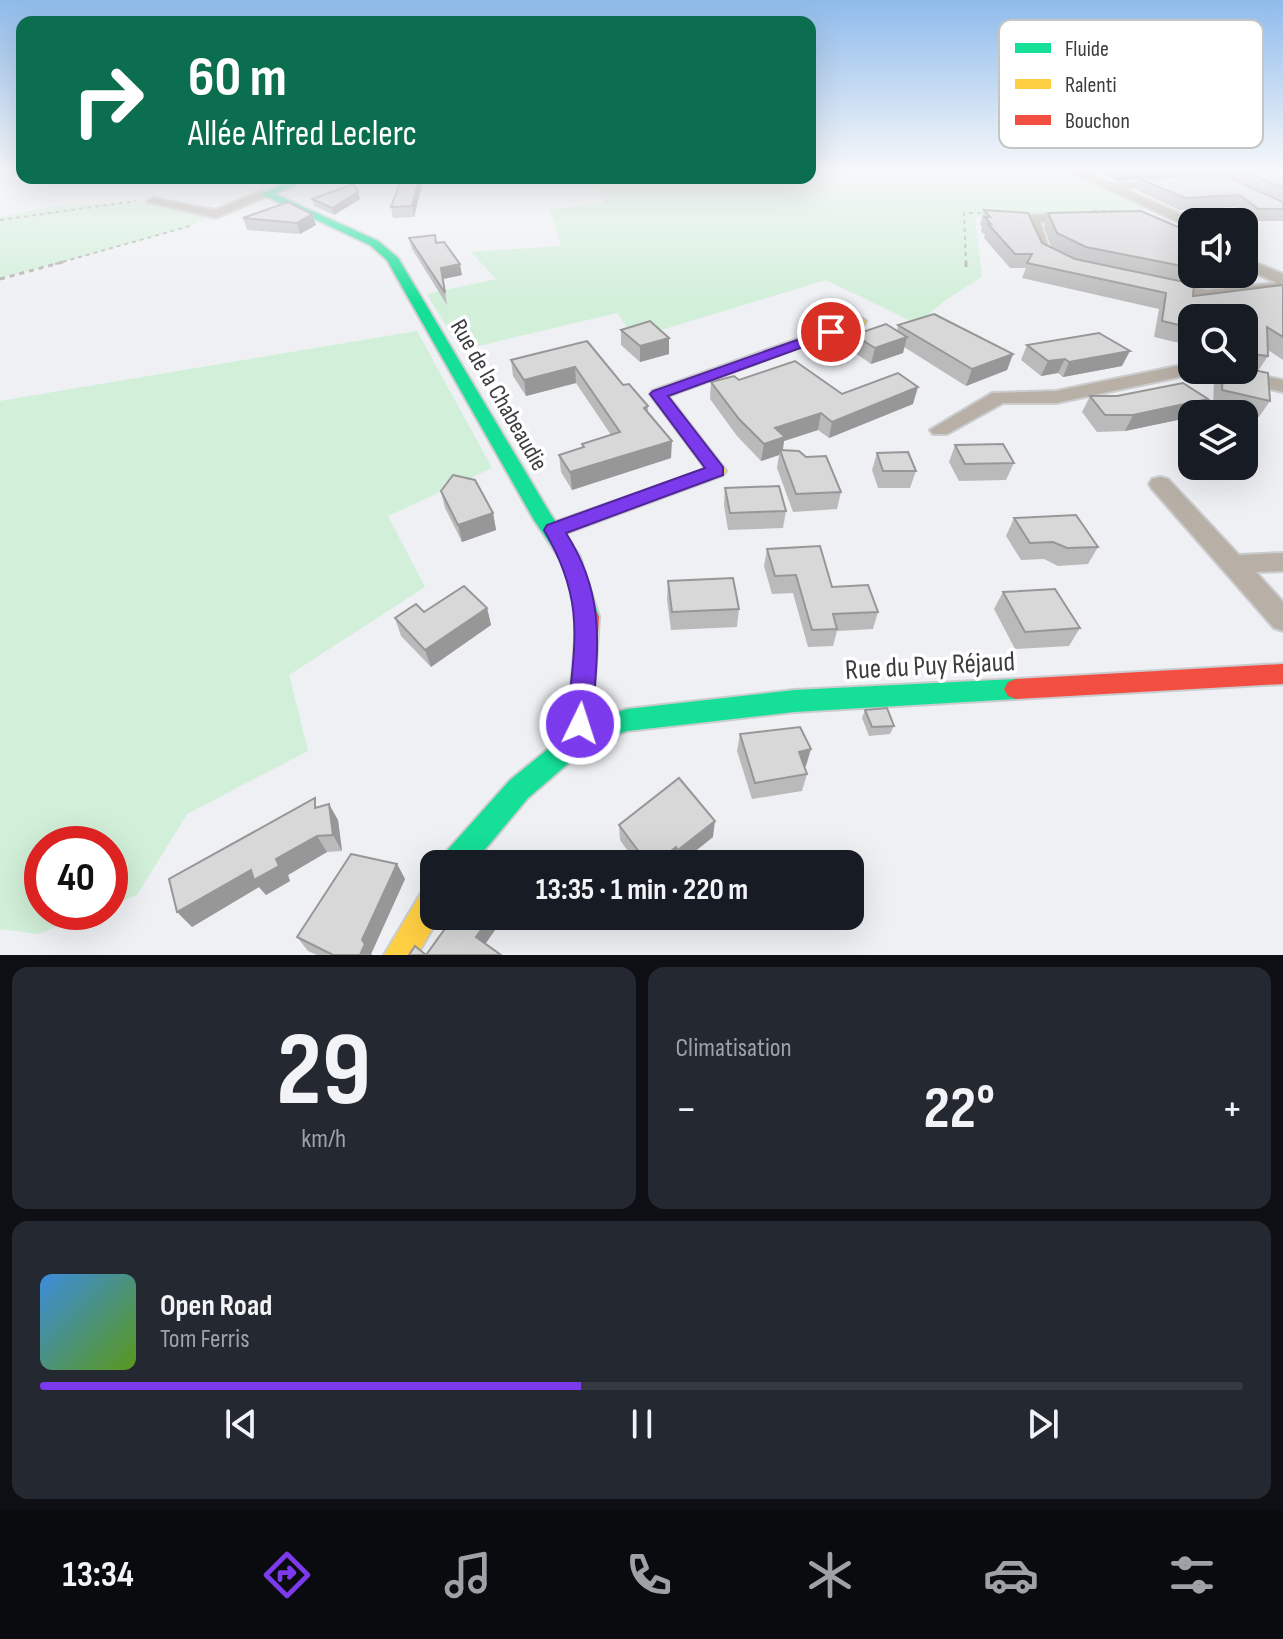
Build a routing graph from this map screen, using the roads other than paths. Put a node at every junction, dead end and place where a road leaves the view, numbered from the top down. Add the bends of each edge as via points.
1 (311, 215) edge
2 (1097, 216) edge
3 (1137, 217) edge
4 (1178, 233) edge
5 (1258, 252) edge
6 (1056, 262) edge
7 (1283, 263) edge
8 (1258, 268) edge
9 (1283, 280) edge
10 (1146, 283) edge
11 (1283, 287) edge
12 (859, 321) dead end
13 (1178, 372) edge
14 (1258, 381) edge
15 (1283, 386) edge
16 (940, 430) dead end
17 (1160, 484) dead end
18 (554, 530) junction
19 (1283, 562) edge
20 (1233, 564) junction
21 (1283, 620) edge
22 (1283, 674) edge
23 (584, 735) junction
24 (466, 850) edge
25 (420, 921) edge
26 (400, 955) edge

1 - 18 street, Rue de la Chabeaudie via 374,243 392,258
2 - 6 street via 1034,218 1032,227 1043,252
3 - 4 street
5 - 7 street
8 - 9 street
10 - 11 street via 1208,295
12 - 18 street via 658,394 717,471
13 - 16 street via 1056,397 999,397
14 - 15 street
17 - 20 street
18 - 23 street, Rue de la Chabeaudie via 573,562 588,619 580,724
19 - 20 street
20 - 21 street
22 - 23 street, Rue du Puy Réjaud via 794,701 627,720
23 - 24 street via 519,789
25 - 26 street

